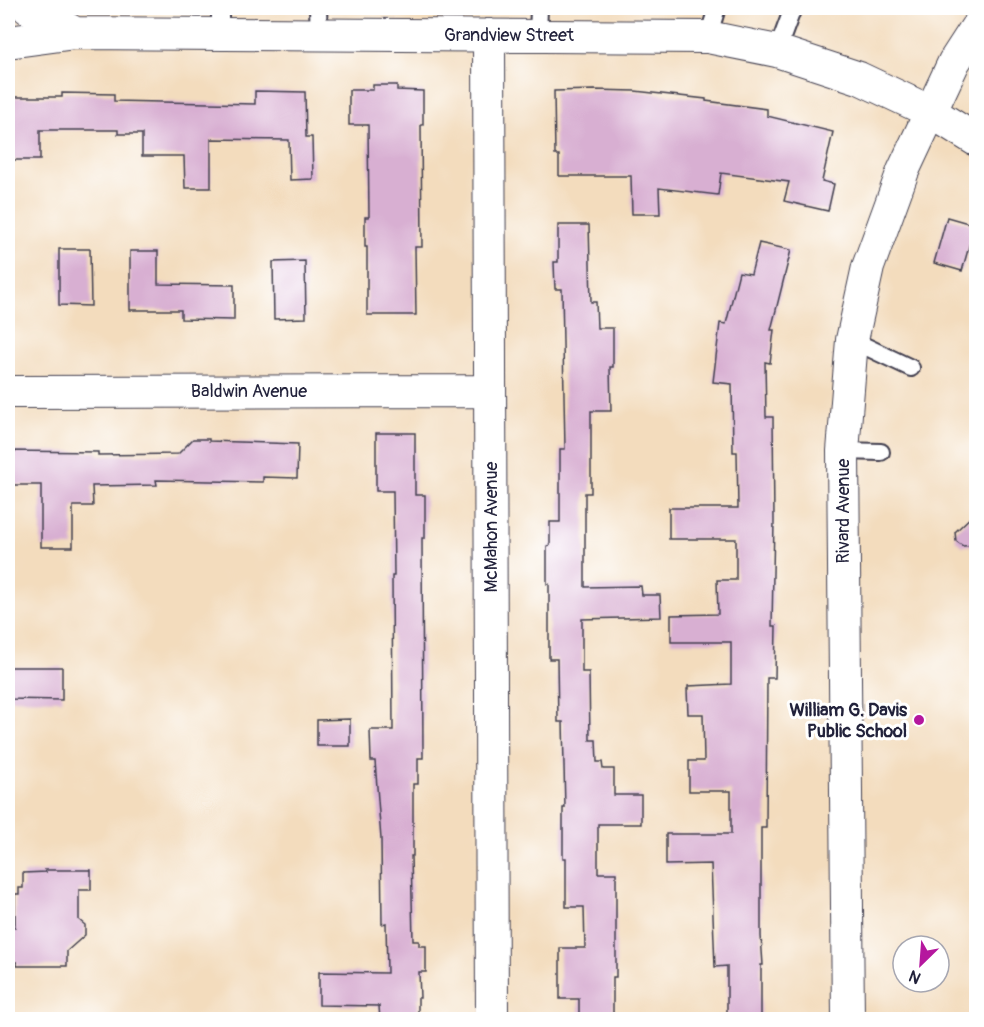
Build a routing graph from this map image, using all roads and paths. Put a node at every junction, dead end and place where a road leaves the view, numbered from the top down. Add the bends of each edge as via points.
1 (28, 8) edge
2 (717, 8) edge
3 (793, 8) edge
4 (220, 21) edge
5 (319, 21) edge
6 (539, 21) edge
7 (976, 28) edge
8 (75, 33) junction
9 (489, 35) junction
10 (708, 37) junction
11 (8, 42) edge
12 (777, 51) junction
13 (931, 112) junction
14 (976, 140) edge
15 (852, 340) junction
16 (911, 368) dead end
17 (490, 391) junction
18 (8, 392) edge
19 (843, 451) junction
20 (881, 452) dead end
21 (492, 1020) edge
22 (848, 1020) edge

1 - 8 street, Grandview Street
2 - 10 lane
3 - 12 lane
4 - 5 street, Grandview Street
4 - 8 street, Grandview Street
5 - 9 street, Grandview Street
6 - 9 street, Grandview Street
6 - 10 street, Grandview Street
7 - 13 street, Rivard Avenue via 954,62
8 - 11 street, Grandview Street
9 - 17 street, McMahon Avenue
10 - 12 street, Grandview Street
12 - 13 street, Grandview Street via 859,78
13 - 14 street, Grandview Street
13 - 15 street, Rivard Avenue via 903,171 868,267
15 - 16 lane
15 - 19 street, Rivard Avenue
17 - 18 street, Baldwin Avenue
17 - 21 street, McMahon Avenue
19 - 20 lane
19 - 22 street, Rivard Avenue

